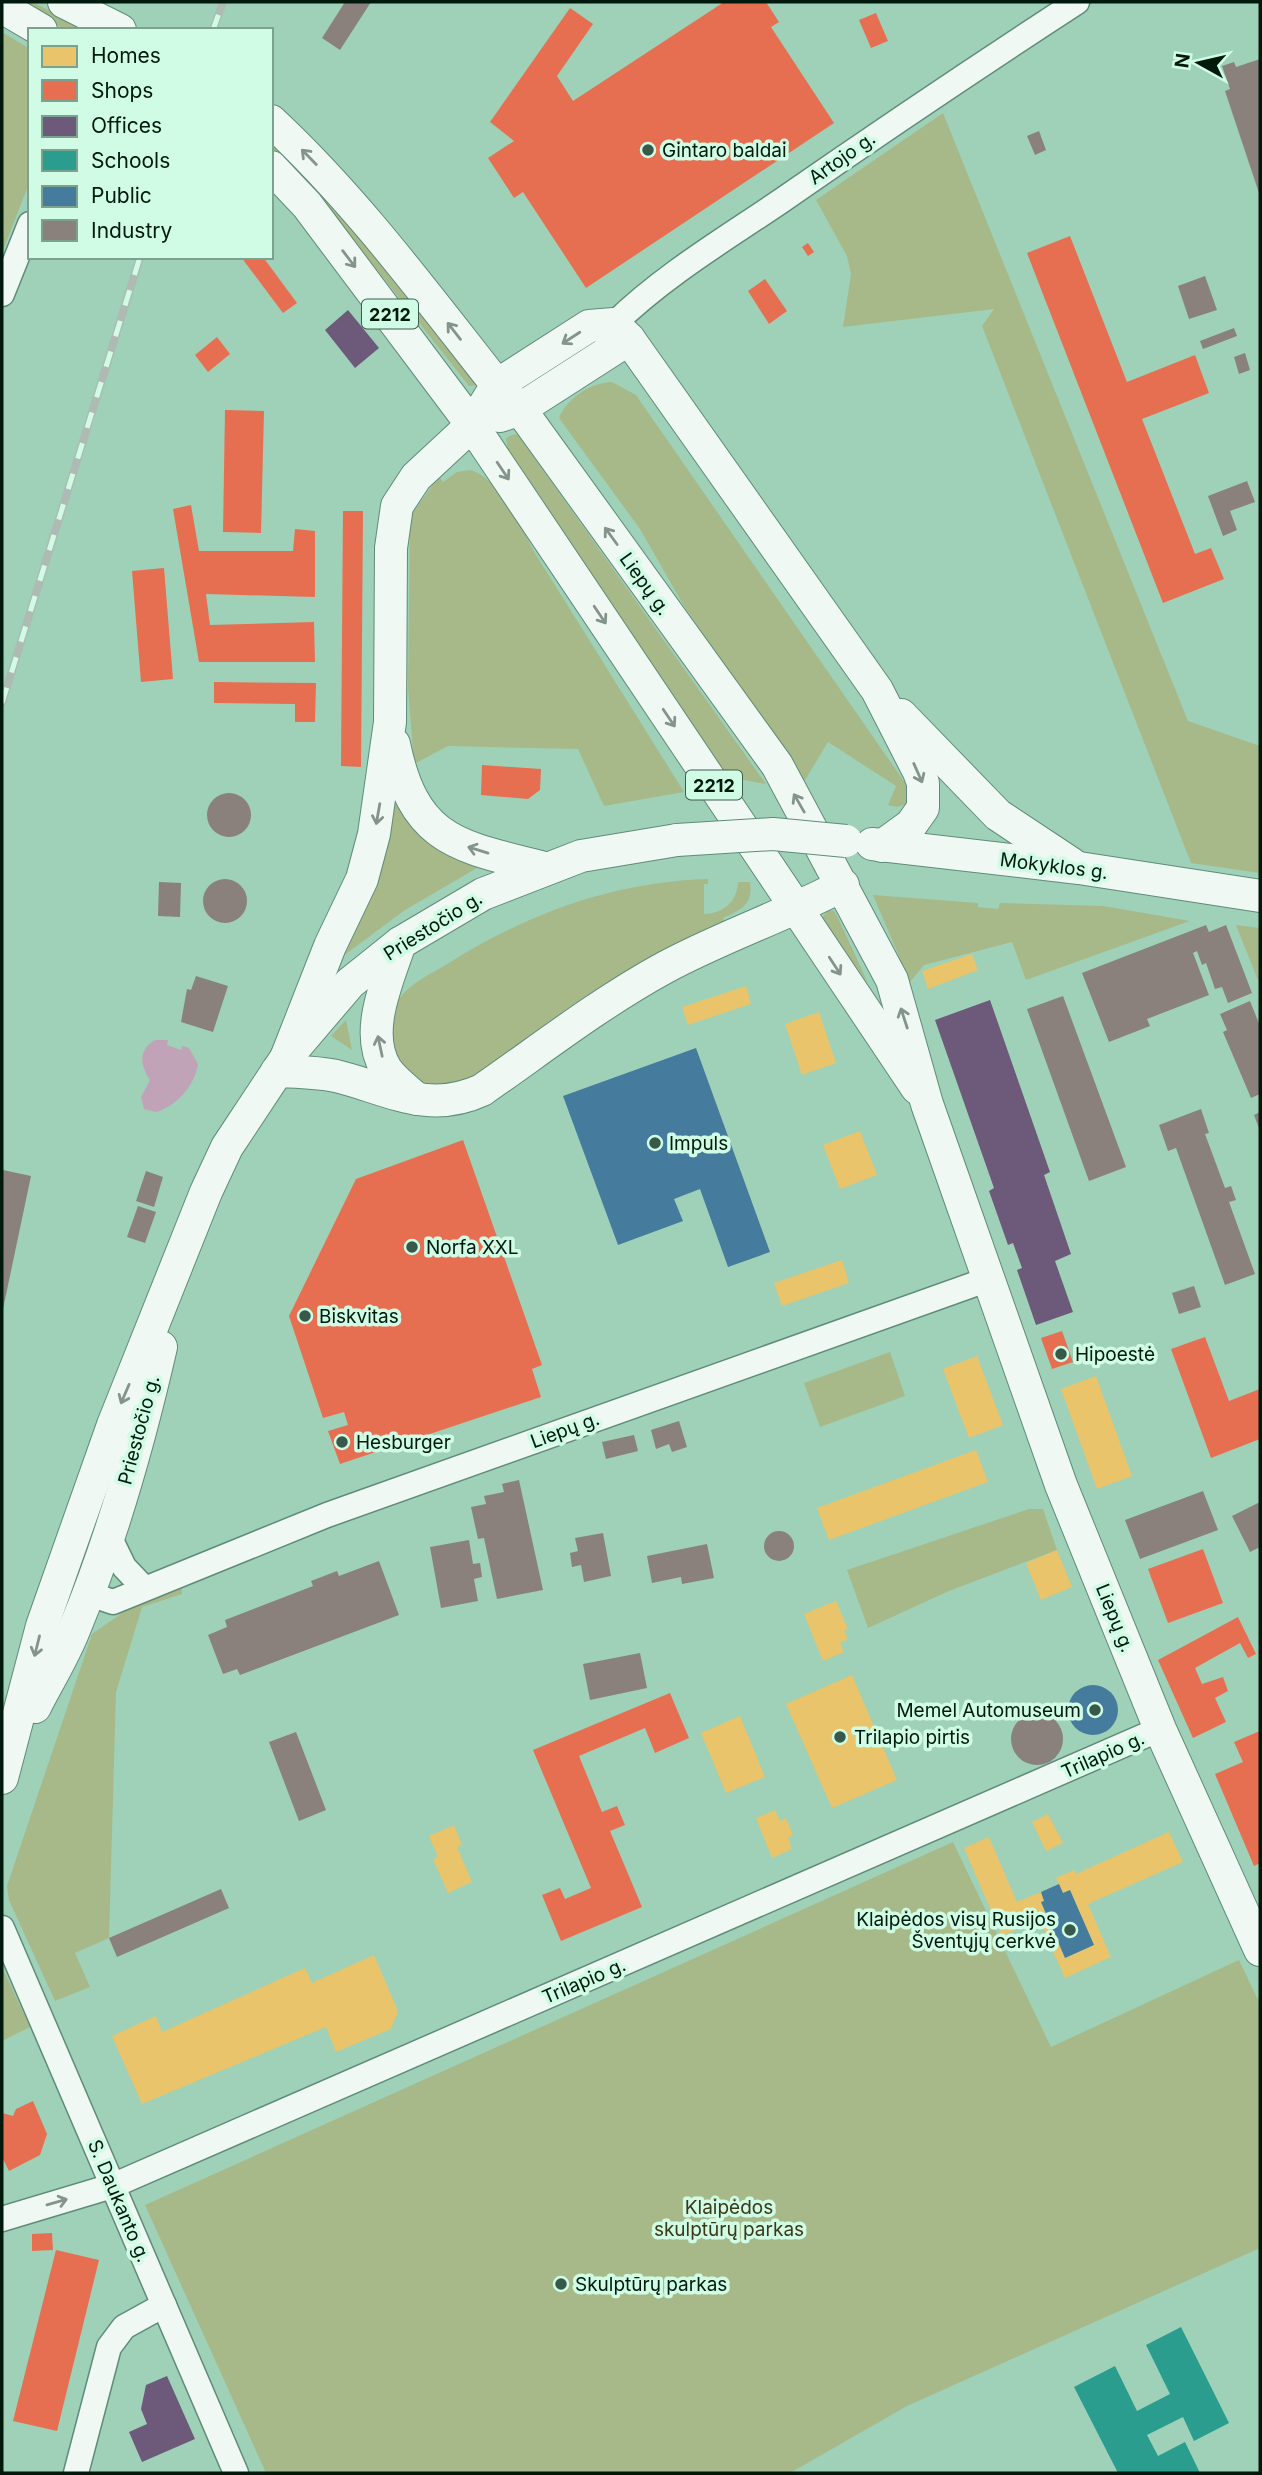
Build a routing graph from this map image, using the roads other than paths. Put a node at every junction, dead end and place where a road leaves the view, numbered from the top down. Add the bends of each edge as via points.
1 (64, 2) edge
2 (1077, 2) edge
3 (2, 7) edge
4 (38, 28) edge
5 (116, 28) edge
6 (273, 123) edge
7 (273, 169) edge
8 (28, 229) edge
9 (2, 294) edge
10 (622, 332) junction
11 (497, 385) junction
12 (520, 409) junction
13 (472, 425) junction
14 (877, 690) junction
15 (390, 722) junction
16 (846, 841) joint
17 (883, 845) junction
18 (544, 868) junction
19 (1079, 869) junction
20 (843, 885) junction
21 (1260, 896) edge
22 (797, 909) junction
23 (400, 943) junction
24 (281, 1065) junction
25 (418, 1100) junction
26 (927, 1104) junction
27 (180, 1263) junction
28 (989, 1279) junction
29 (108, 1534) junction
30 (58, 1581) junction
31 (144, 1588) junction
32 (87, 1593) junction
33 (1160, 1729) junction
34 (6, 1766) edge
35 (2, 1928) edge
36 (1260, 1950) edge
37 (113, 2186) junction
38 (2, 2219) edge
39 (164, 2305) junction
40 (76, 2473) edge
41 (236, 2473) edge

1 - 5 main road
2 - 10 street, Artojo g. via 682,269 631,307
3 - 4 main road
11 -> 6 main road, Liepų g. via 371,226
7 -> 13 main road, Liepų g. / 2212 via 307,205
8 - 9 street
10 -> 11 main road via 589,326
10 - 12 main road
10 - 14 main road
11 - 12 main road, Liepų g.
11 - 13 main road
12 - 13 main road
20 -> 12 main road, Liepų g. via 777,765
13 - 15 main road via 416,477 397,506 391,548
13 -> 22 main road, Liepų g. / 2212
14 -> 17 main road via 923,783 923,808 911,825
14 - 19 main road via 998,816
18 -> 15 main road via 471,849 447,839 429,824 405,787
15 -> 24 main road via 381,795 362,879
16 - 17 main road, Mokyklos g.
16 - 18 main road, Priestočio g., bridge via 773,834 677,840 621,848
17 - 19 main road, Mokyklos g.
18 - 23 main road, Priestočio g. via 484,894
19 - 21 main road, Mokyklos g.
20 - 22 main road
26 -> 20 main road, Liepų g. via 892,980
22 - 25 main road via 664,968 482,1090 463,1099
22 -> 26 main road, Liepų g. / 2212
23 - 24 main road, Priestočio g. via 349,983
25 -> 23 main road via 386,1070 377,1033 380,1005
24 - 25 main road
24 - 27 main road, Priestočio g. via 227,1147
26 - 28 main road, Liepų g. / 2212
27 - 29 main road, Priestočio g. via 141,1435
27 -> 30 main road, Priestočio g. via 113,1425
28 - 31 street, Liepų g. via 327,1515
28 - 33 main road, Liepų g. / 2212 via 1066,1497
29 - 31 street via 124,1567
29 - 32 main road, Priestočio g.
30 - 32 main road
30 -> 34 main road, Priestočio g.
31 - 32 street, Liepų g. via 113,1602
32 - 34 main road, Priestočio g. via 74,1631
33 - 36 main road, Liepų g. / 2212
33 - 37 street, Trilapio g.
35 - 37 street, S. Daukanto g.
38 -> 37 street, Trilapio g.
37 - 39 street, S. Daukanto g.
39 - 40 street via 124,2327 109,2347
39 - 41 street, S. Daukanto g.

